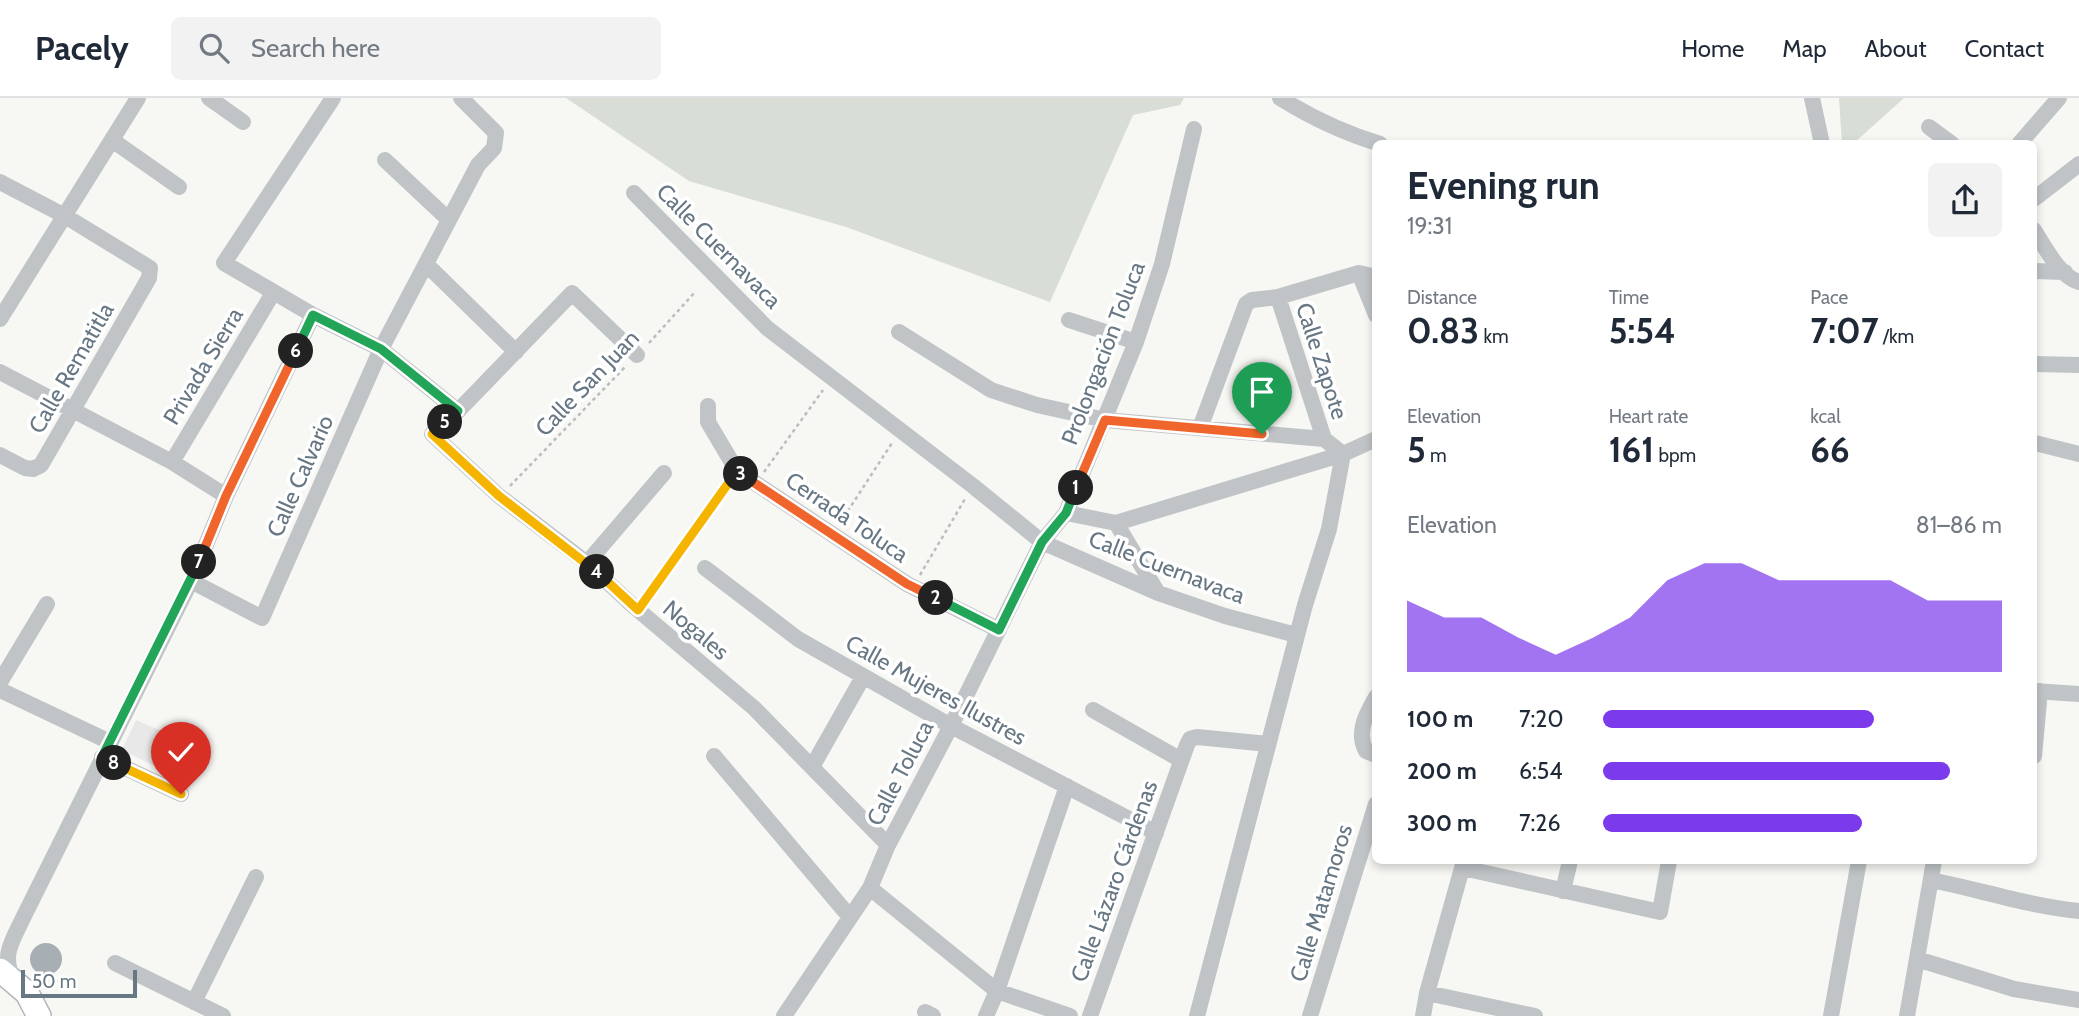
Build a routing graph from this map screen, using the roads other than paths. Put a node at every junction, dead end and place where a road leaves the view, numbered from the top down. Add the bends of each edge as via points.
1 (138, 98) edge
2 (332, 98) edge
3 (461, 98) edge
4 (1280, 98) edge
5 (1812, 98) edge
6 (2059, 98) edge
7 (215, 99) edge
8 (243, 122) dead end
9 (1929, 127) dead end
10 (1194, 129) dead end
11 (112, 140) junction
12 (1821, 140) edge
13 (1947, 140) edge
14 (2022, 140) edge
15 (1372, 142) edge
16 (385, 160) dead end
17 (2079, 164) edge
18 (0, 183) edge
19 (179, 187) dead end
20 (634, 193) dead end
21 (2037, 198) edge
22 (65, 216) junction
23 (449, 220) junction
24 (2037, 234) edge
25 (426, 264) junction
26 (2037, 271) edge
27 (2065, 272) junction
28 (1367, 275) edge
29 (2079, 282) edge
30 (274, 293) junction
31 (1372, 297) edge
32 (1278, 298) junction
33 (2, 310) edge
34 (313, 315) junction
35 (1069, 320) dead end
36 (899, 332) dead end
37 (1136, 342) junction
38 (381, 349) junction
39 (516, 352) junction
40 (637, 355) road end
41 (2037, 364) edge
42 (2079, 365) edge
43 (0, 372) edge
44 (708, 406) dead end
45 (74, 409) junction
46 (458, 411) junction
47 (1105, 420) junction
48 (1200, 428) junction
49 (1324, 439) junction
50 (1372, 441) edge
51 (2037, 444) edge
52 (1343, 454) junction
53 (2079, 454) edge
54 (0, 455) edge
55 (172, 462) junction
56 (664, 473) dead end
57 (226, 496) junction
58 (1066, 513) junction
59 (1116, 523) junction
60 (1042, 542) junction
61 (587, 563) junction
62 (705, 568) dead end
63 (191, 581) junction
64 (1158, 593) junction
65 (47, 604) dead end
66 (999, 630) junction
67 (1296, 635) junction
68 (863, 677) junction
69 (0, 682) edge
70 (0, 690) edge
71 (2037, 691) edge
72 (2079, 694) edge
73 (1372, 704) edge
74 (1093, 710) dead end
75 (951, 726) junction
76 (110, 742) junction
77 (1268, 744) junction
78 (1371, 753) edge
79 (714, 755) dead end
80 (102, 757) junction
81 (1181, 761) junction
82 (812, 767) junction
83 (1067, 786) junction
84 (181, 794) dead end
85 (1372, 817) edge
86 (1156, 833) junction
87 (888, 845) junction
88 (1569, 864) edge
89 (1668, 864) edge
90 (1858, 864) edge
91 (1934, 864) edge
92 (1470, 865) edge
93 (256, 877) dead end
94 (1931, 880) junction
95 (870, 888) junction
96 (1563, 891) junction
97 (2079, 911) edge
98 (849, 916) junction
99 (1917, 959) junction
100 (116, 963) dead end
101 (7, 976) edge
102 (996, 991) junction
103 (1427, 993) junction
104 (2079, 1000) edge
105 (194, 1002) junction
106 (39, 1016) edge
107 (223, 1016) edge
108 (784, 1016) edge
109 (986, 1016) edge
110 (1070, 1016) edge
111 (1090, 1016) edge
112 (1197, 1016) edge
113 (1310, 1016) edge
114 (1423, 1016) edge
115 (1535, 1016) edge
116 (1831, 1016) edge
117 (1907, 1016) edge

1 - 11 street
2 - 30 street via 224,263
3 - 23 street via 496,133 494,148 478,165
4 - 15 street via 1310,117
5 - 12 street
6 - 14 street
7 - 8 street
9 - 13 street
10 - 37 street, Prolongación Toluca via 1162,264
11 - 19 street
11 - 22 street
16 - 23 street
17 - 21 street
18 - 22 street
20 - 60 street, Calle Cuernavaca via 767,328
22 - 33 street
22 - 45 street, Calle Rematitla via 150,268 149,278
23 - 25 street
24 - 27 street
25 - 38 street
25 - 39 street
26 - 27 street
27 - 29 street
28 - 31 street
28 - 32 street
30 - 34 street
30 - 55 street, Privada Sierra
32 - 48 street via 1252,300 1243,310
32 - 49 street, Calle Zapote
34 - 38 street
34 - 57 street
35 - 37 street
36 - 47 street via 991,390
37 - 47 street, Prolongación Toluca
38 - 46 street
38 - 63 street, Calle Calvario via 262,618
39 - 40 street via 572,293
39 - 46 street
41 - 42 street
43 - 45 street
44 - 66 street, Cerrada Toluca via 708,422 737,471 913,587
45 - 54 street, Calle Rematitla via 41,465 33,470
45 - 55 street
46 - 61 street, Nogales via 432,434 499,496
47 - 48 street
47 - 58 street, Prolongación Toluca
48 - 49 street
49 - 52 street
50 - 52 street
51 - 53 street
52 - 59 street
52 - 67 street via 1329,529
55 - 57 street
56 - 61 street
57 - 63 street
58 - 59 street
58 - 60 street, Prolongación Toluca
59 - 64 street
60 - 64 street, Calle Cuernavaca
60 - 66 street, Calle Toluca
61 - 82 street, Nogales via 754,708
62 - 68 street, Calle Mujeres Ilustres via 798,639
63 - 76 street
64 - 67 street, Calle Cuernavaca
65 - 69 street
66 - 75 street, Calle Toluca
67 - 77 street
68 - 75 street, Calle Mujeres Ilustres
68 - 82 street
70 - 76 street
71 - 72 street
73 - 78 street via 1362,735 1362,744
74 - 81 street
75 - 83 street, Calle Mujeres Ilustres
75 - 87 street, Calle Toluca
76 - 80 street
77 - 81 street via 1197,737 1191,739
77 - 112 street
79 - 98 street
80 - 84 street
80 - 101 street via 22,920 7,955
81 - 86 street, Calle Lázaro Cárdenas
82 - 87 street, Nogales
83 - 86 street, Calle Mujeres Ilustres
83 - 102 street
85 - 113 street, Calle Matamoros
86 - 111 street, Calle Lázaro Cárdenas
87 - 95 street, Calle Toluca
88 - 96 street
89 - 96 street via 1660,912
90 - 116 street
91 - 94 street
92 - 96 street
92 - 103 street
93 - 105 street
94 - 97 street
94 - 99 street
95 - 98 street, Calle Toluca
95 - 102 street
98 - 108 street, Calle Toluca
99 - 104 street via 2014,989
99 - 117 street
100 - 105 street
101 - 106 main road via 27,993
102 - 109 street
102 - 110 street
103 - 114 street
103 - 115 street
105 - 107 street

